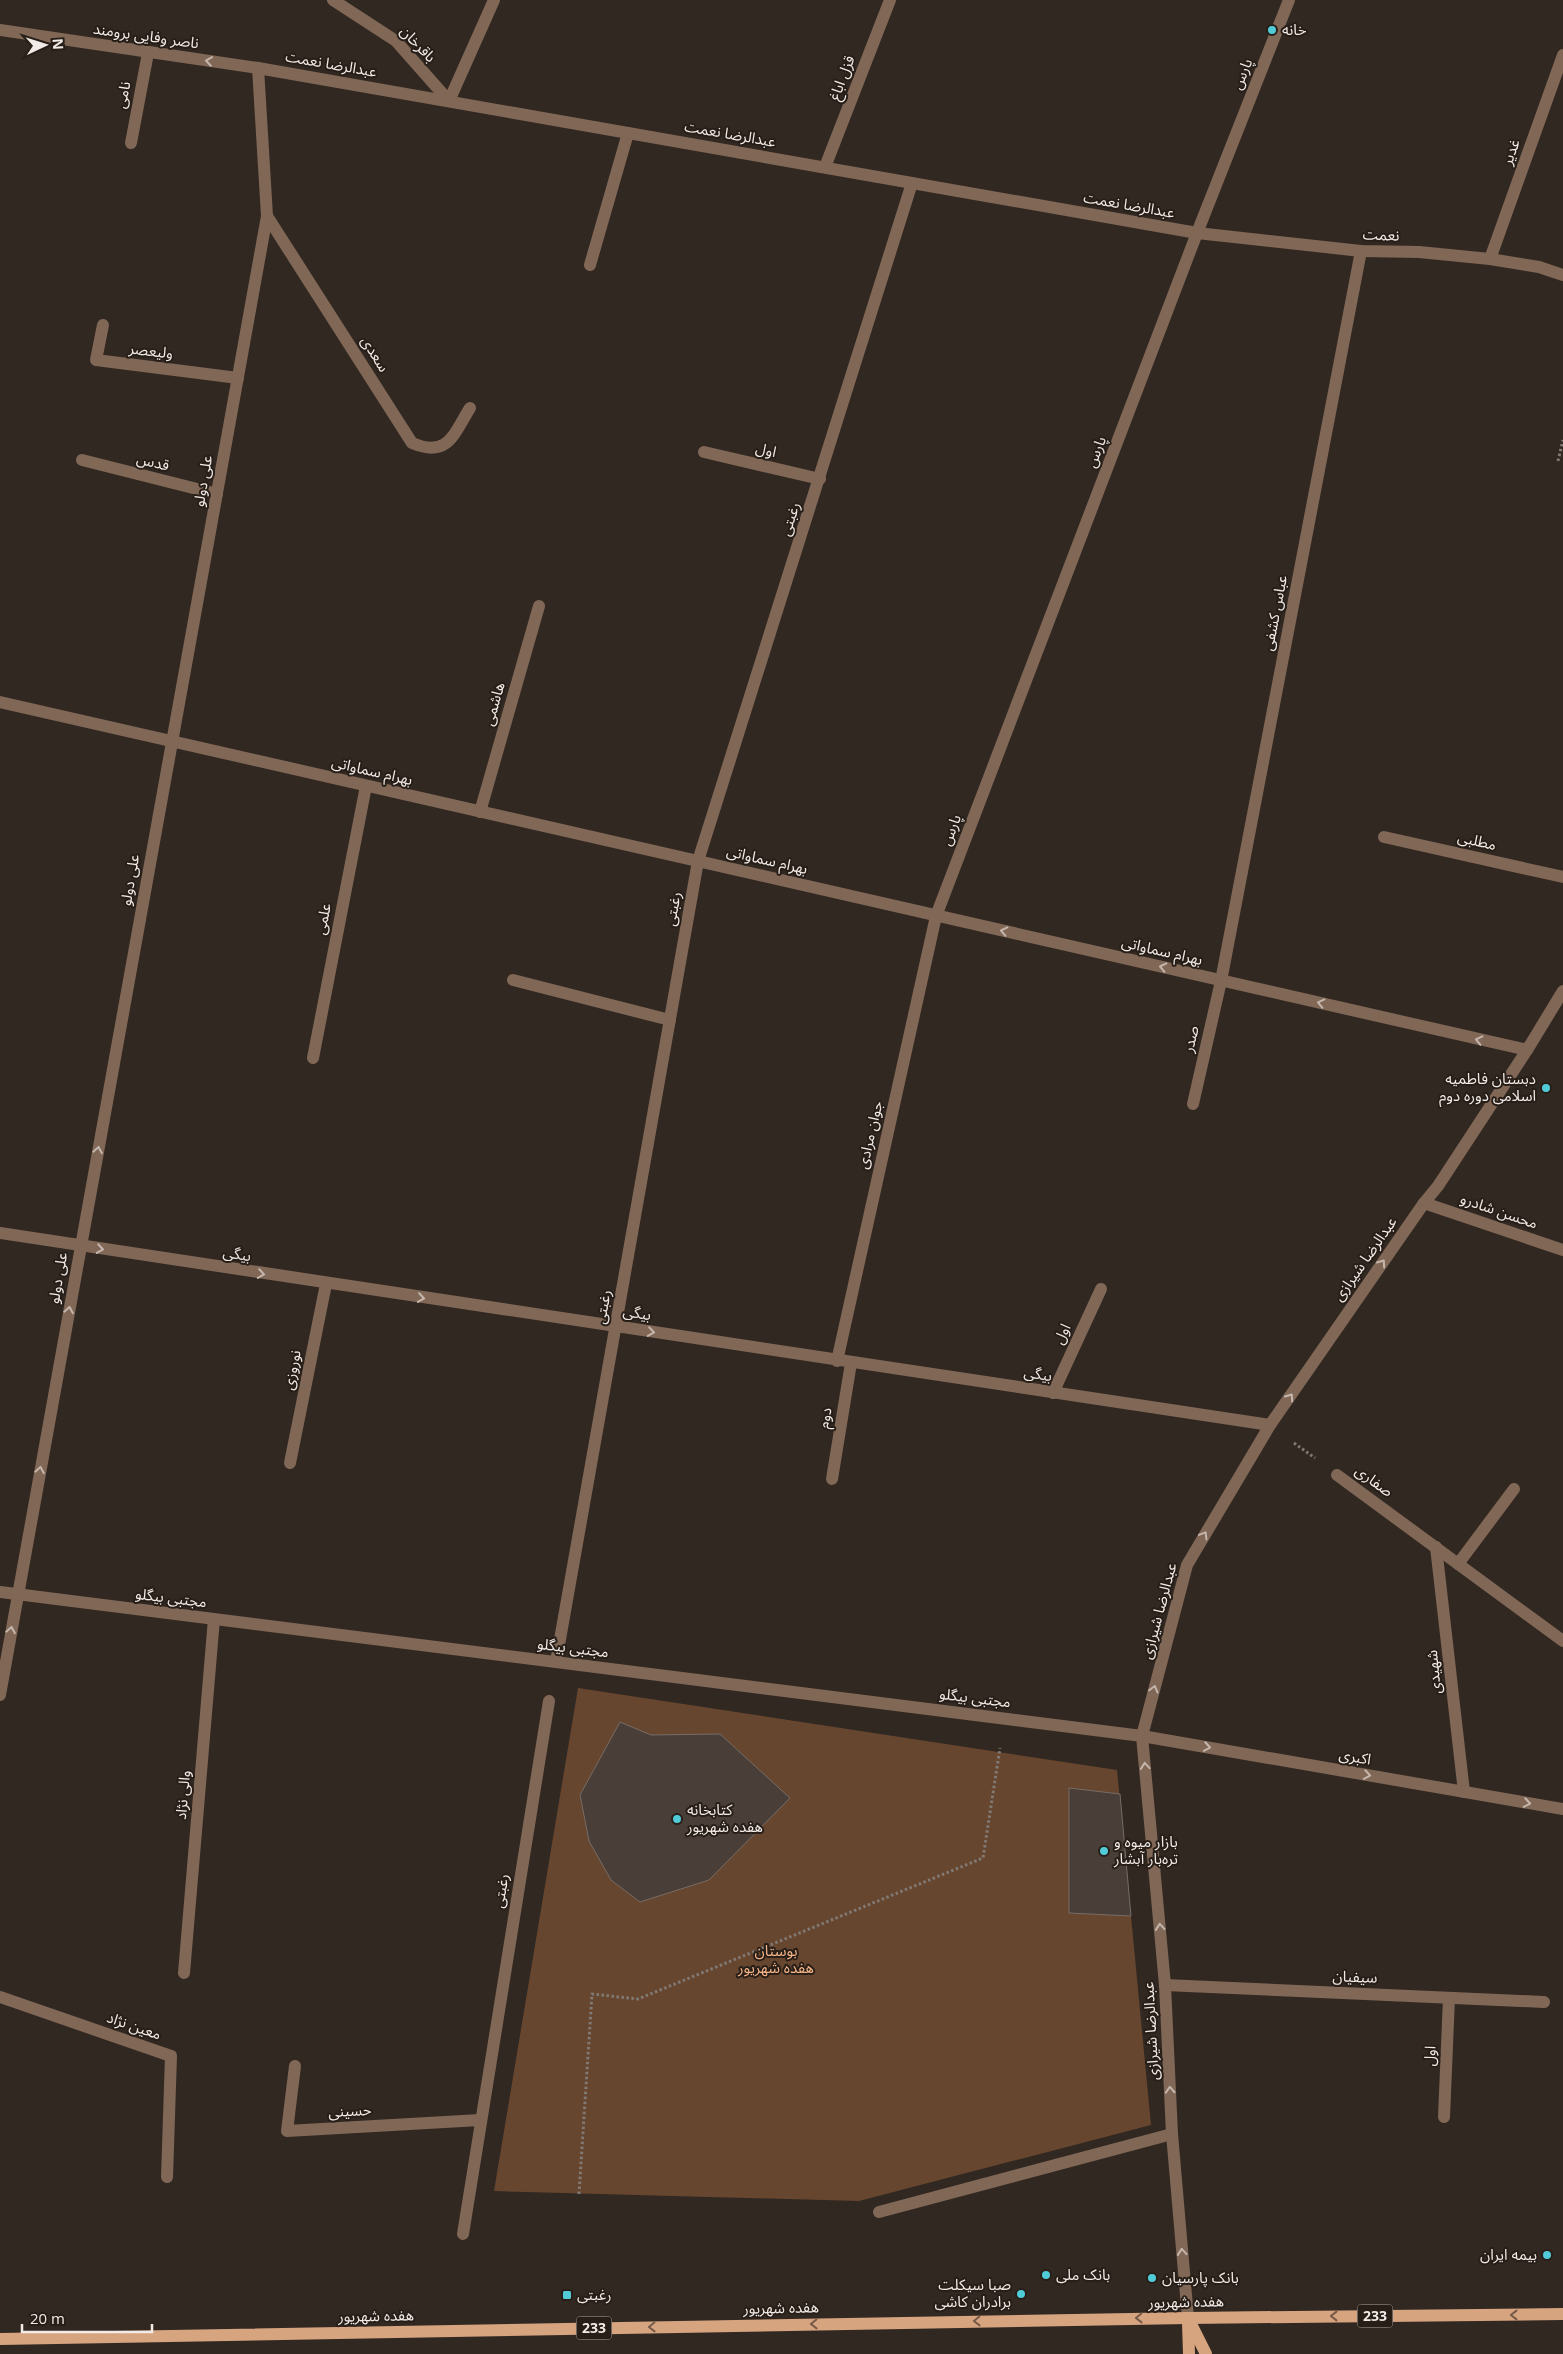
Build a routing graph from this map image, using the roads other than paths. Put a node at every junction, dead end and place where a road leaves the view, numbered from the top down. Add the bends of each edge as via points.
1 (334, 0) edge
2 (494, 0) edge
3 (890, 0) edge
4 (1289, 0) edge
5 (0, 30) edge
6 (148, 53) junction
7 (1563, 54) edge
8 (258, 68) junction
9 (449, 101) junction
10 (628, 133) junction
11 (131, 143) dead end
12 (824, 167) junction
13 (912, 183) junction
14 (267, 216) junction
15 (1197, 233) junction
16 (1361, 251) junction
17 (1490, 259) junction
18 (590, 265) dead end
19 (1563, 275) edge
20 (103, 325) dead end
21 (238, 378) junction
22 (470, 408) dead end
23 (704, 452) dead end
24 (82, 460) dead end
25 (820, 479) junction
26 (217, 494) junction
27 (539, 606) dead end
28 (0, 702) edge
29 (172, 742) junction
30 (366, 786) junction
31 (480, 812) junction
32 (1384, 837) dead end
33 (698, 861) junction
34 (1563, 877) edge
35 (936, 916) junction
36 (513, 980) dead end
37 (1221, 980) junction
38 (1563, 991) edge
39 (670, 1020) junction
40 (1527, 1050) junction
41 (313, 1058) dead end
42 (1193, 1104) dead end
43 (1424, 1203) junction
44 (0, 1233) edge
45 (81, 1246) junction
46 (1563, 1250) edge
47 (326, 1284) junction
48 (1101, 1289) dead end
49 (616, 1326) junction
50 (837, 1361) junction
51 (851, 1363) junction
52 (1053, 1393) junction
53 (1270, 1425) junction
54 (290, 1463) dead end
55 (1337, 1475) road end
56 (832, 1480) dead end
57 (1514, 1489) dead end
58 (1436, 1548) junction
59 (1458, 1564) junction
60 (0, 1592) edge
61 (17, 1594) junction
62 (214, 1619) junction
63 (1563, 1640) edge
64 (556, 1662) junction
65 (0, 1695) edge
66 (549, 1701) dead end
67 (1142, 1736) junction
68 (1464, 1792) junction
69 (1563, 1810) edge
70 (184, 1973) dead end
71 (1165, 1986) junction
72 (0, 1997) edge
73 (1449, 1998) junction
74 (1544, 2002) dead end
75 (295, 2066) dead end
76 (1444, 2116) dead end
77 (480, 2120) junction
78 (1172, 2134) junction
79 (167, 2177) dead end
80 (879, 2212) dead end
81 (463, 2234) dead end
82 (1563, 2314) edge
83 (1188, 2318) junction
84 (0, 2338) edge
85 (1189, 2354) edge
86 (1206, 2354) edge

1 - 9 street, باقرخان via 396,41
2 - 9 street
3 - 12 street, قزل اباغ
4 - 15 street, پارس
5 - 6 street, ناصر وفایی برومند
8 -> 6 street, ناصر وفایی برومند
6 - 11 street, نامی
7 - 17 street, غدیر
8 - 9 street, عبدالرضا نعمت
8 - 14 street, علی دولو
9 - 10 street, عبدالرضا نعمت
10 - 12 street, عبدالرضا نعمت
10 - 18 street
12 - 13 street, عبدالرضا نعمت
13 - 15 street, عبدالرضا نعمت
13 - 25 street, رغبتی
14 - 21 street, علی دولو
14 - 22 street, سعدی via 412,443 426,449 441,448 450,440
15 - 16 street, نعمت
15 - 35 street, پارس
16 - 17 street, نعمت via 1419,252
16 - 37 street, عباس کشفی
17 - 19 street, نعمت via 1539,267
20 - 21 street, ولیعصر via 96,360
21 - 26 street, علی دولو
23 - 25 street, اول
24 - 26 street, قدس
25 - 33 street, رغبتی
26 - 29 street, علی دولو
27 - 31 street, هاشمی
28 - 29 street, بهرام سماواتی
29 - 30 street, بهرام سماواتی
45 -> 29 street, علی دولو
30 - 31 street, بهرام سماواتی
30 - 41 street, علمی
31 - 33 street, بهرام سماواتی
32 - 34 street, مطلبی
33 - 35 street, بهرام سماواتی
33 - 39 street, رغبتی
37 -> 35 street, بهرام سماواتی
35 - 50 street, جوان مرادی
36 - 39 street
40 -> 37 street, بهرام سماواتی
37 - 42 street, صدر
38 - 40 street, عبدالرضا شیرازی
39 - 49 street, رغبتی
40 - 43 street, عبدالرضا شیرازی
43 - 46 street, محسن شادرو
53 -> 43 street, عبدالرضا شیرازی
44 - 45 street, بیگی
45 -> 47 street, بیگی
61 -> 45 street, علی دولو
47 -> 49 street, بیگی
47 - 54 street, نوروزی
48 - 52 street, اول
49 -> 50 street, بیگی
49 - 64 street, رغبتی
50 - 51 street, بیگی
51 - 52 street, بیگی
51 - 56 street, دوم
52 - 53 street, بیگی
67 -> 53 street, عبدالرضا شیرازی via 1187,1565
55 - 58 street, صفاری
57 - 59 street
58 - 59 street, صفاری
58 - 68 street, شهیدی
59 - 63 street, صفاری
60 - 61 street, مجتبی بیگلو
61 - 62 street, مجتبی بیگلو
65 -> 61 street, علی دولو
62 - 64 street, مجتبی بیگلو
62 - 70 street, والی نژاد
64 - 67 street, مجتبی بیگلو
66 - 77 street, رغبتی
67 -> 68 street, اکبری
71 -> 67 street, عبدالرضا شیرازی
68 -> 69 street, اکبری
71 - 73 street, سیفیان
78 -> 71 street, عبدالرضا شیرازی
72 - 79 street, معین نژاد via 171,2056
73 - 74 street, سیفیان
73 - 76 street, اول
75 - 77 street, حسینی via 287,2131
77 - 81 street, رغبتی
78 - 80 street
83 -> 78 street, عبدالرضا شیرازی
82 -> 83 main road, هفده شهریور / 233
83 -> 84 main road, هفده شهریور / 233
83 - 85 main road
83 - 86 main road

